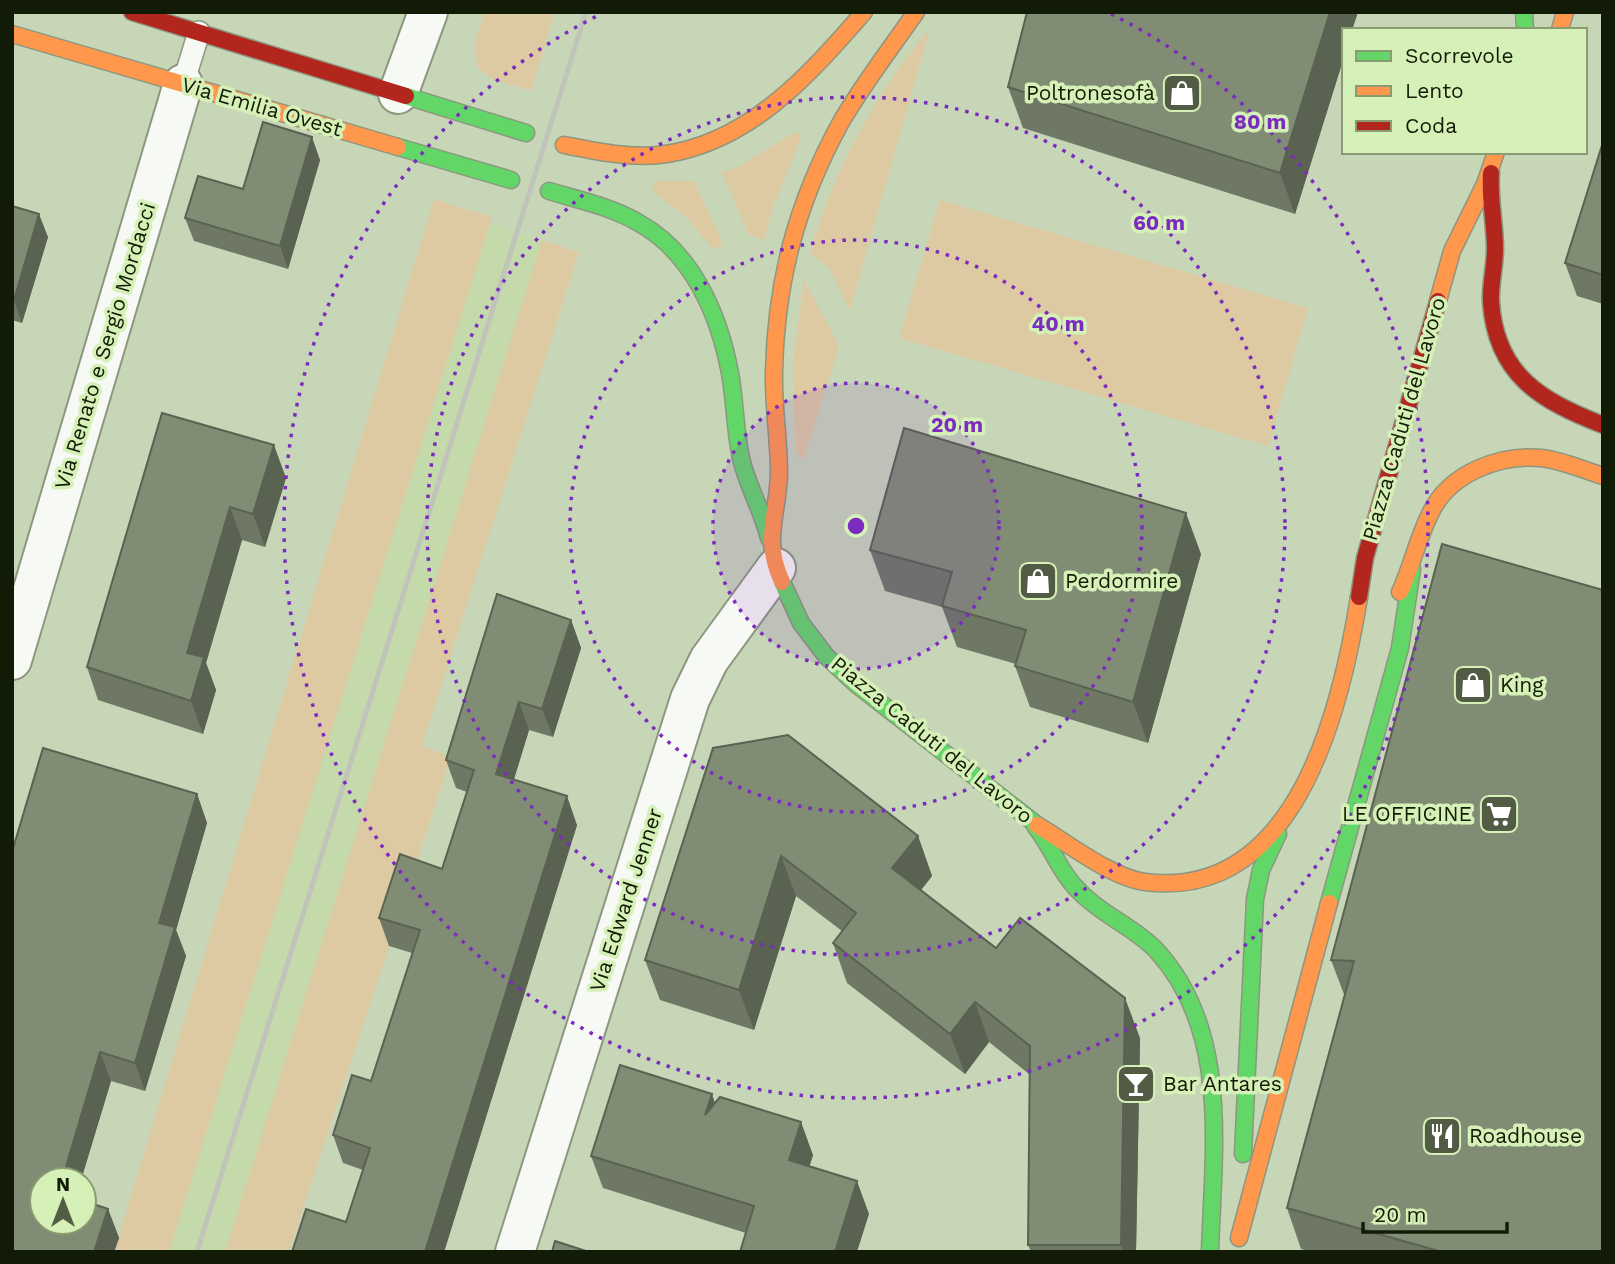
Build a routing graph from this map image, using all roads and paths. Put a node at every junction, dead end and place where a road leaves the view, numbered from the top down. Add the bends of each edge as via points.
1 (132, 12) edge
2 (428, 12) edge
3 (864, 12) edge
4 (916, 12) edge
5 (199, 32) junction
6 (12, 34) edge
7 (183, 84) junction
8 (398, 94) junction
9 (526, 133) dead end
10 (564, 145) dead end
11 (1494, 160) edge
12 (511, 180) dead end
13 (549, 191) dead end
14 (1603, 425) edge
15 (1603, 476) edge
16 (774, 559) junction
17 (1412, 569) junction
18 (1388, 608) dead end
19 (1371, 625) dead end
20 (1350, 653) junction
21 (12, 660) edge
22 (1301, 796) junction
23 (1023, 815) junction
24 (1239, 1245) edge
25 (515, 1252) edge
26 (1210, 1252) edge

1 - 5 main road
2 - 8 street
3 - 10 main road via 777,105 723,138 683,150 639,155
4 - 16 main road, Piazza Caduti del Lavoro via 842,121 808,190 789,248 775,350 779,475 770,536
5 - 7 lane, Via Renato e Sergio Mordacci
5 - 8 main road
6 - 7 main road, Via Emilia Ovest
7 - 12 main road, Via Emilia Ovest
7 - 21 street, Via Renato e Sergio Mordacci
8 - 9 main road
11 - 14 main road via 1489,198 1495,252 1491,302 1499,349 1527,385
11 - 20 main road, Piazza Caduti del Lavoro via 1452,251 1365,558
13 - 16 main road via 641,224 673,249 694,276 720,334 742,464
15 - 17 main road via 1540,458 1476,470 1449,487 1432,510
16 - 23 main road, Piazza Caduti del Lavoro via 794,612 826,656
16 - 25 street, Via Edward Jenner via 709,660 690,699
17 - 18 main road
17 - 24 main road via 1401,648 1284,1060
19 - 20 main road
20 - 22 main road, Piazza Caduti del Lavoro via 1324,744
22 - 23 main road, Piazza Caduti del Lavoro via 1276,828 1237,864 1212,877 1180,883 1144,882 1115,871
22 - 24 main road via 1267,855 1256,891
23 - 26 main road via 1054,852 1071,883 1157,952 1193,1003 1205,1034 1210,1078

